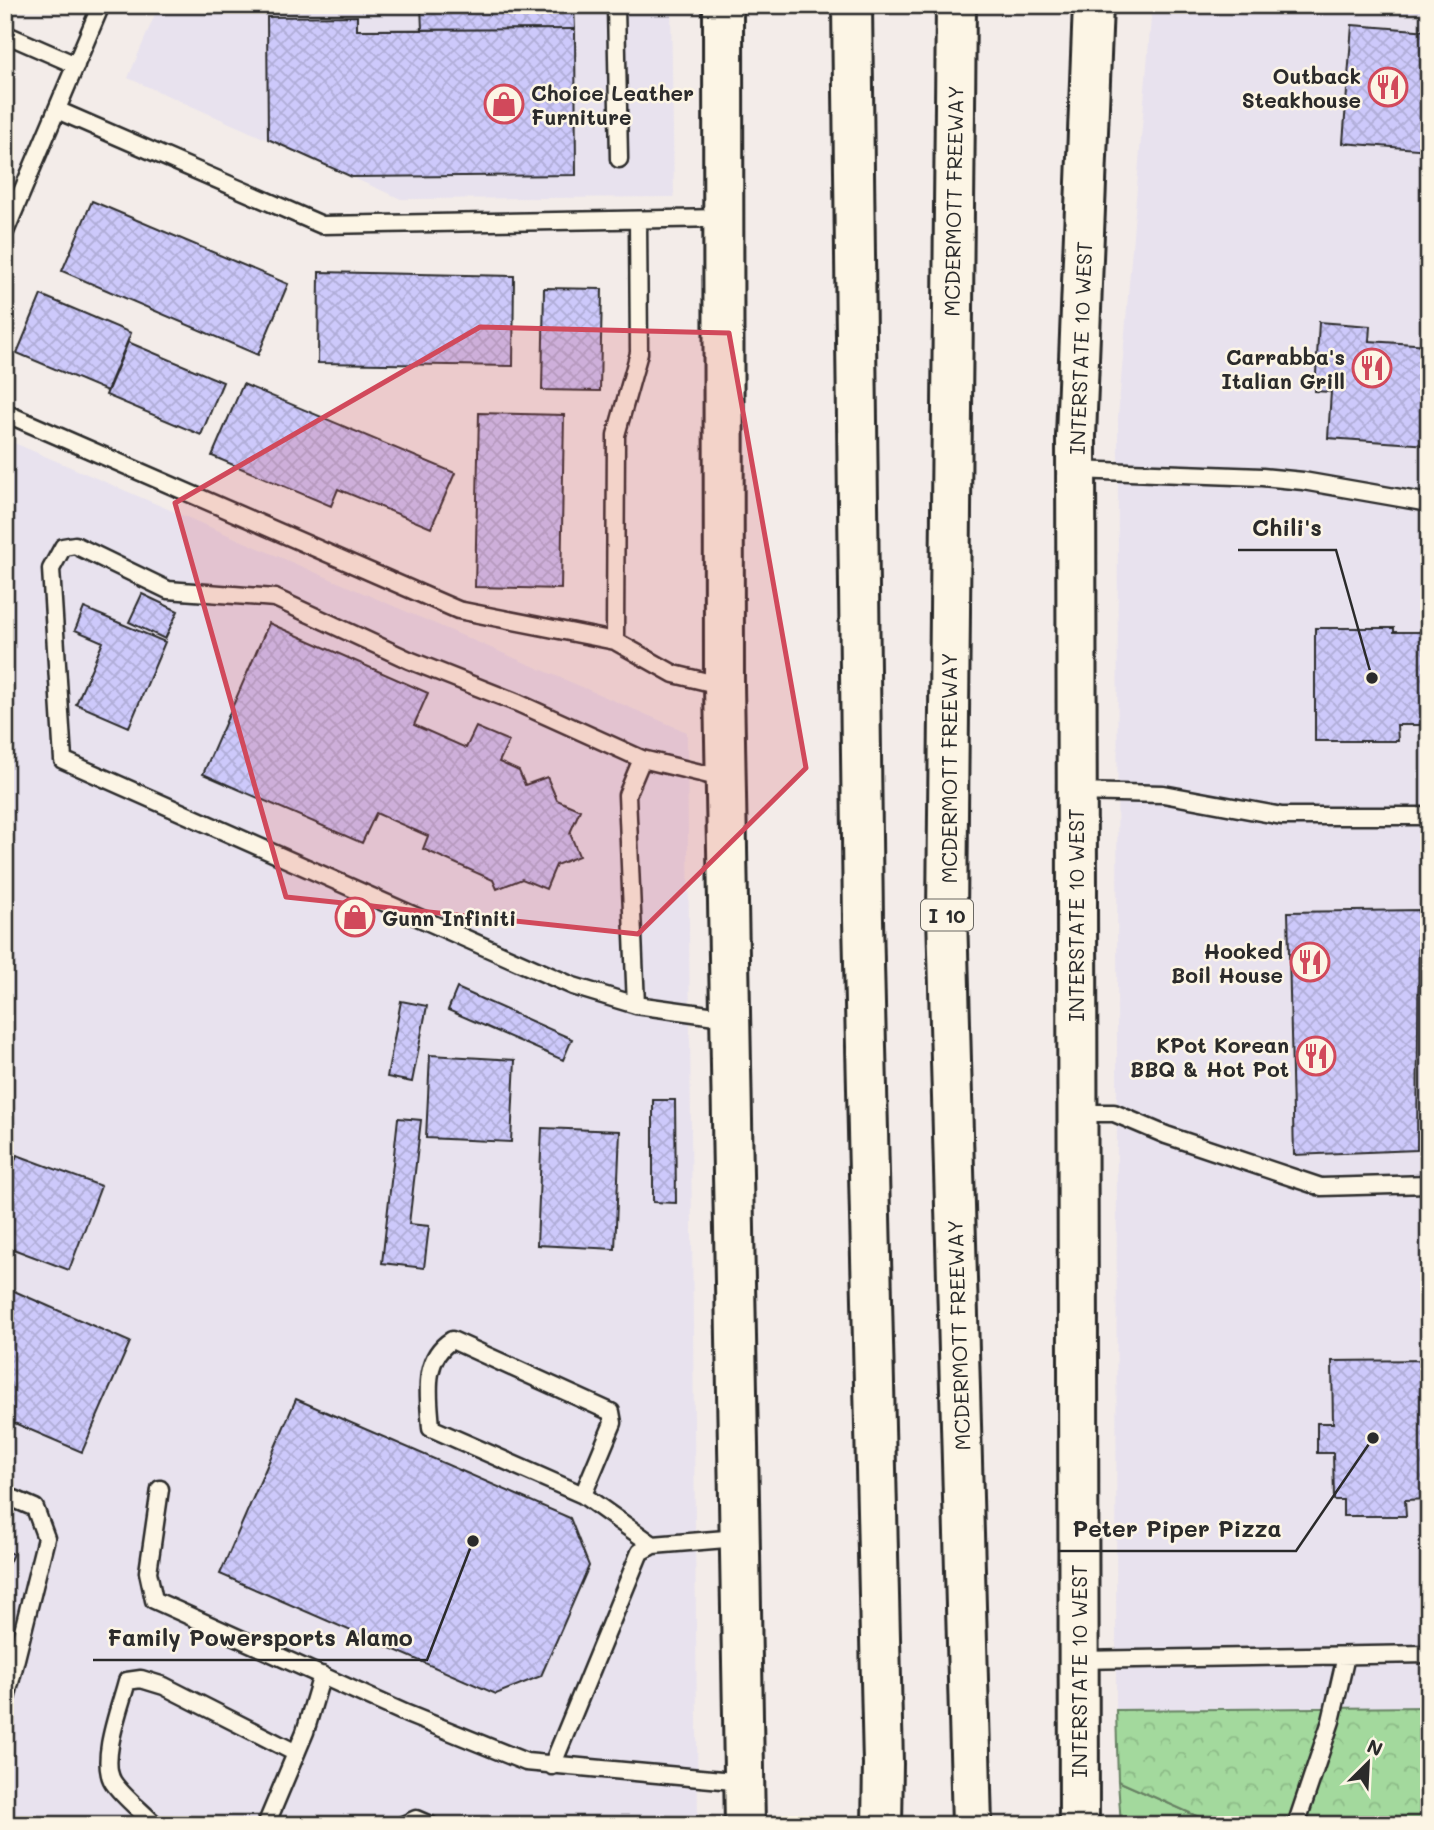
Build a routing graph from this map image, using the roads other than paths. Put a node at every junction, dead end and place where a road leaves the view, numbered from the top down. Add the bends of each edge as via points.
1 (101, 5) edge
2 (616, 5) edge
3 (723, 5) edge
4 (852, 5) edge
5 (956, 5) edge
6 (1093, 5) edge
7 (5, 34) edge
8 (76, 65) junction
9 (57, 110) junction
10 (619, 159) dead end
11 (723, 218) junction
12 (638, 220) junction
13 (5, 232) edge
14 (5, 413) edge
15 (1076, 470) junction
16 (1429, 503) edge
17 (615, 641) junction
18 (724, 686) junction
19 (642, 759) junction
20 (726, 779) junction
21 (1075, 792) junction
22 (1429, 816) edge
23 (636, 1005) junction
24 (730, 1018) junction
25 (1076, 1113) junction
26 (1429, 1184) edge
27 (160, 1489) dead end
28 (5, 1495) edge
29 (583, 1495) junction
30 (738, 1538) junction
31 (653, 1545) junction
32 (1429, 1654) edge
33 (1346, 1656) junction
34 (1078, 1660) junction
35 (322, 1675) junction
36 (5, 1703) edge
37 (296, 1753) junction
38 (552, 1766) junction
39 (744, 1782) junction
40 (155, 1825) edge
41 (266, 1825) edge
42 (403, 1825) edge
43 (430, 1825) edge
44 (745, 1825) edge
45 (882, 1825) edge
46 (972, 1825) edge
47 (1079, 1825) edge
48 (1296, 1825) edge

1 - 8 lane
2 - 10 lane
3 - 11 main road
4 - 45 main road via 863,920
5 - 46 main road, MCDERMOTT FREEWAY / I 10 via 947,915
6 - 15 main road, INTERSTATE 10 WEST
7 - 8 lane
8 - 9 lane
9 - 12 lane via 322,225
9 - 13 lane
11 - 12 lane
11 - 18 main road
12 - 17 lane via 639,352 616,435
14 - 17 lane via 458,610
15 - 16 lane via 1276,478
15 - 21 main road, INTERSTATE 10 WEST
17 - 18 lane via 674,674
18 - 20 main road
19 - 20 lane
19 - 23 lane via 627,795
19 - 23 lane via 275,598 168,590 75,545 63,547 51,569 63,760 573,986
20 - 24 main road
21 - 22 lane via 1163,794 1282,816
21 - 25 main road, INTERSTATE 10 WEST
23 - 24 lane
24 - 30 main road
25 - 26 lane via 1114,1113 1321,1187
25 - 34 main road, INTERSTATE 10 WEST
27 - 35 lane via 148,1572 155,1600
28 - 36 lane via 35,1508 46,1538
29 - 29 lane via 613,1423 611,1412 452,1340 444,1344 427,1375 431,1428
29 - 31 lane
30 - 31 lane
30 - 39 main road
31 - 38 lane via 640,1552 629,1571 591,1677
32 - 33 lane
33 - 34 lane
33 - 48 lane via 1331,1721
34 - 47 main road, INTERSTATE 10 WEST
35 - 37 lane
35 - 38 lane via 526,1762
37 - 40 lane via 164,1686 141,1679 127,1681 108,1771
37 - 41 lane
38 - 39 lane
39 - 44 main road
42 - 43 lane via 416,1819

